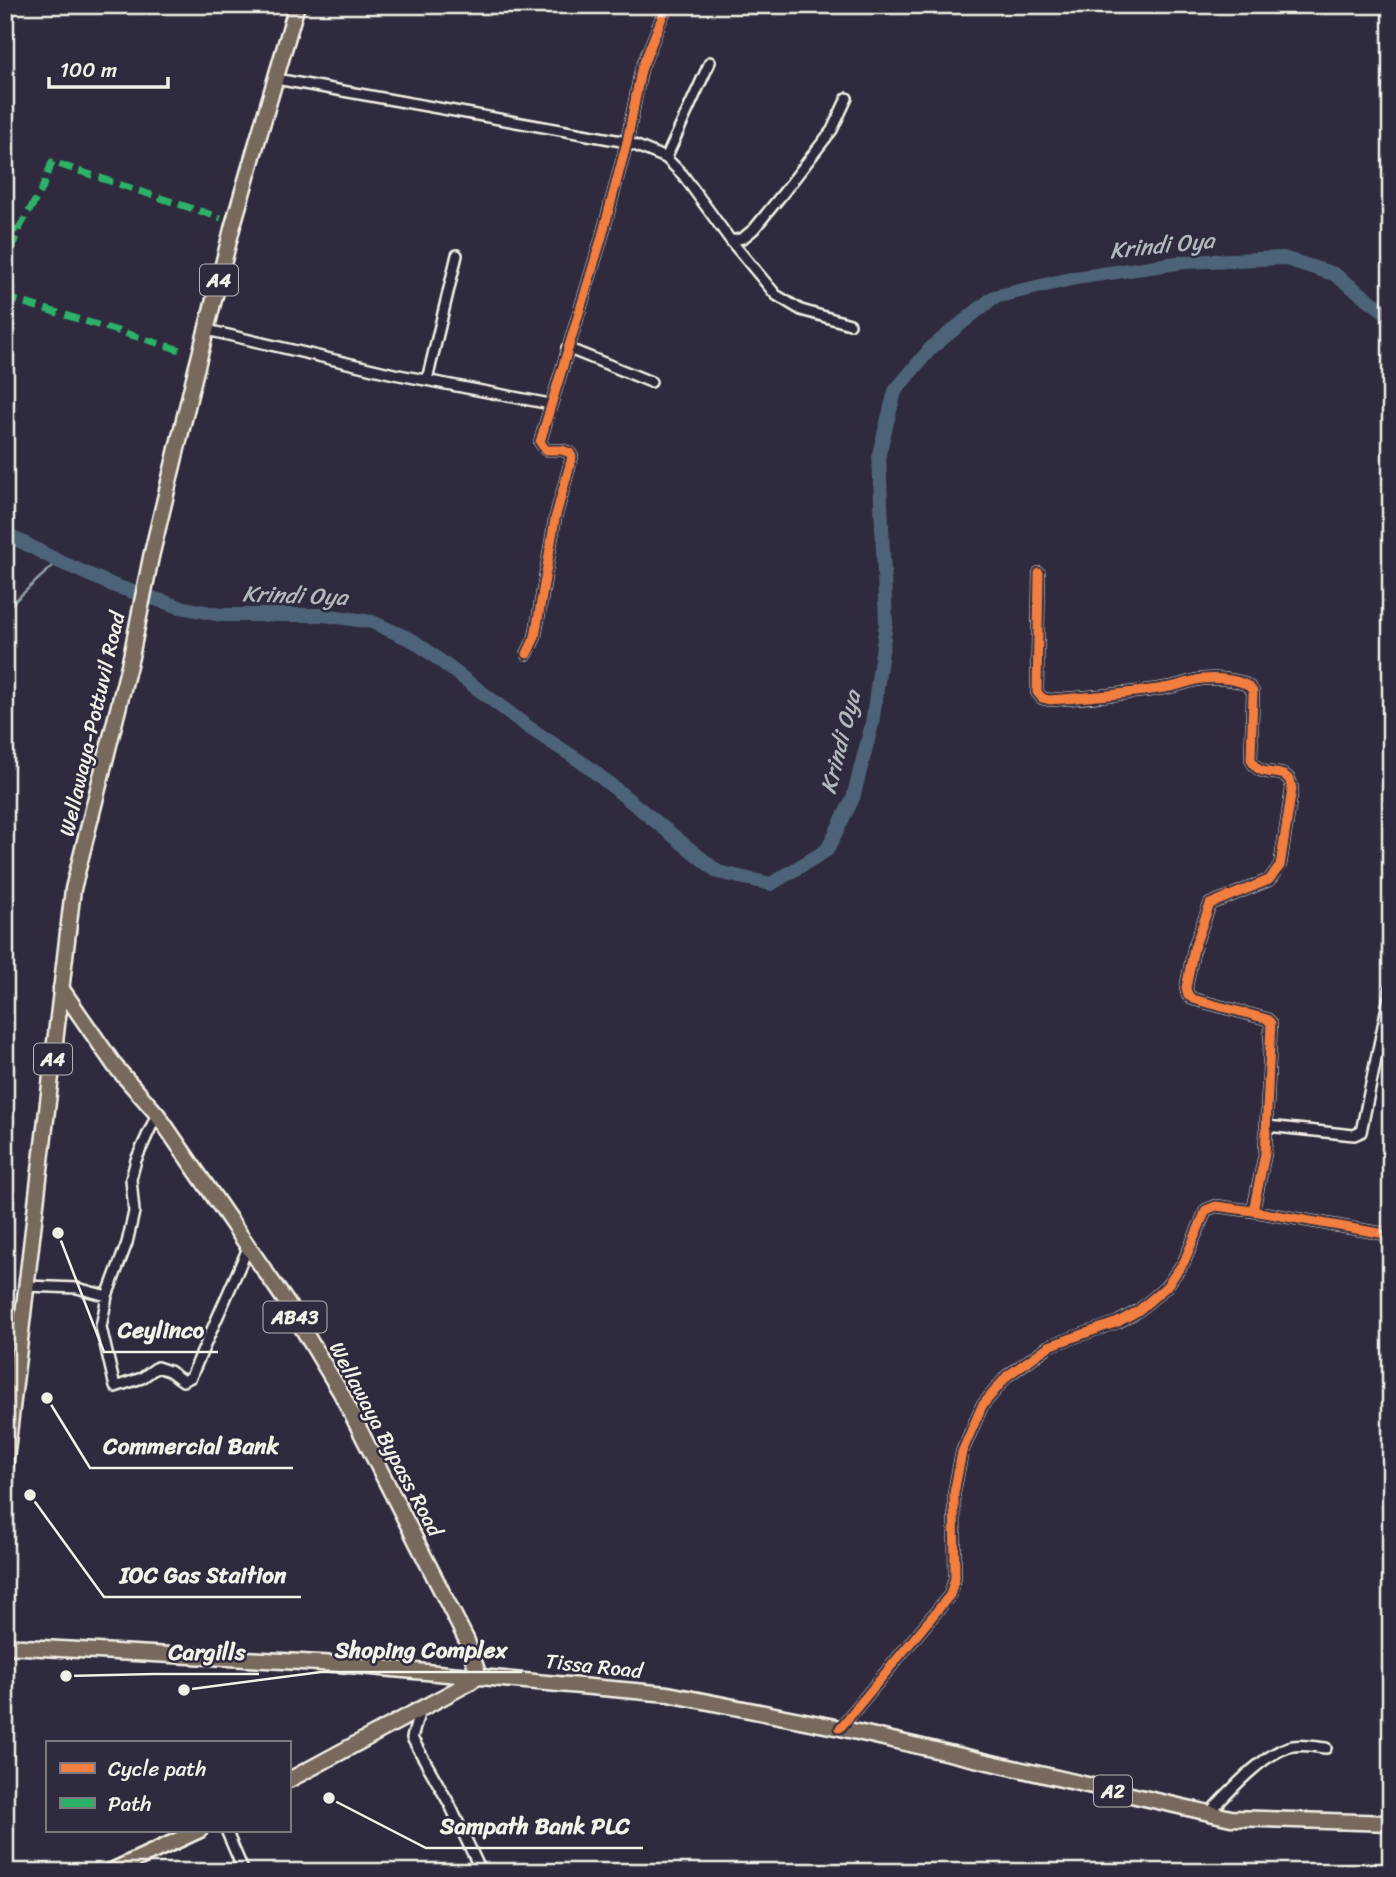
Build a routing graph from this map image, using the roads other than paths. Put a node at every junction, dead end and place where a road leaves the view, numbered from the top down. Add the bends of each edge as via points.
1 (296, 5) edge
2 (667, 5) edge
3 (710, 62) dead end
4 (276, 79) junction
5 (848, 98) dead end
6 (627, 142) junction
7 (666, 158) junction
8 (731, 241) junction
9 (457, 255) dead end
10 (850, 324) dead end
11 (206, 330) junction
12 (567, 348) junction
13 (427, 380) junction
14 (651, 382) dead end
15 (550, 404) junction
16 (1039, 573) dead end
17 (527, 654) dead end
18 (1391, 987) edge
19 (61, 988) junction
20 (157, 1114) junction
21 (1267, 1126) junction
22 (1253, 1211) junction
23 (1391, 1235) edge
24 (248, 1248) junction
25 (27, 1286) junction
26 (107, 1296) junction
27 (5, 1468) edge
28 (5, 1646) edge
29 (478, 1676) junction
30 (420, 1710) junction
31 (840, 1728) junction
32 (1326, 1748) dead end
33 (290, 1779) edge
34 (1209, 1813) junction
35 (1391, 1823) edge
36 (196, 1832) edge
37 (227, 1832) edge
38 (109, 1872) edge
39 (244, 1872) edge
40 (487, 1872) edge

1 - 4 main road, Wellawaya-Pottuvil Road / A4
2 - 6 street via 640,70
3 - 7 street
4 - 6 street
4 - 11 main road, Wellawaya-Pottuvil Road / A4
5 - 8 street via 832,130 754,229
6 - 7 street
6 - 12 street
7 - 8 street via 684,175
8 - 10 street via 776,295 801,310
9 - 13 street
11 - 13 street
11 - 19 main road, Wellawaya-Pottuvil Road / A4 via 73,889
12 - 14 street
12 - 15 street
13 - 15 street
15 - 17 street via 541,446 572,457 555,519 535,637
16 - 21 street via 1037,692 1042,698 1107,696 1203,679 1244,682 1253,692 1254,767 1291,780 1280,866 1269,880 1210,904 1185,988 1193,999 1271,1023
18 - 21 street via 1361,1132
19 - 20 main road, Wellawaya Bypass Road / AB43 via 115,1066
19 - 25 main road, Wellawaya-Pottuvil Road / A4
20 - 24 main road, Wellawaya Bypass Road / AB43
20 - 26 street via 136,1160 131,1179 134,1212
21 - 22 street
22 - 23 street
22 - 31 street via 1216,1206 1206,1210 1184,1262 1166,1287 1118,1322 1049,1346 1007,1376 982,1406 962,1452 954,1493 955,1578 950,1595
24 - 26 street via 191,1377 184,1381 157,1367 115,1387 101,1327
24 - 29 main road, Wellawaya Bypass Road / AB43 via 341,1393 467,1641
25 - 26 street via 77,1288
25 - 27 main road, Wellawaya-Pottuvil Road / A4
28 - 29 main road, Tissa Road / A2
29 - 30 main road
29 - 31 main road, Tissa Road / A2 via 668,1694
30 - 33 main road
30 - 40 street via 412,1738 479,1867
31 - 34 main road, A2
32 - 34 street via 1294,1745 1283,1749 1263,1761
34 - 35 main road, A2 via 1231,1818
36 - 38 main road
37 - 39 street

